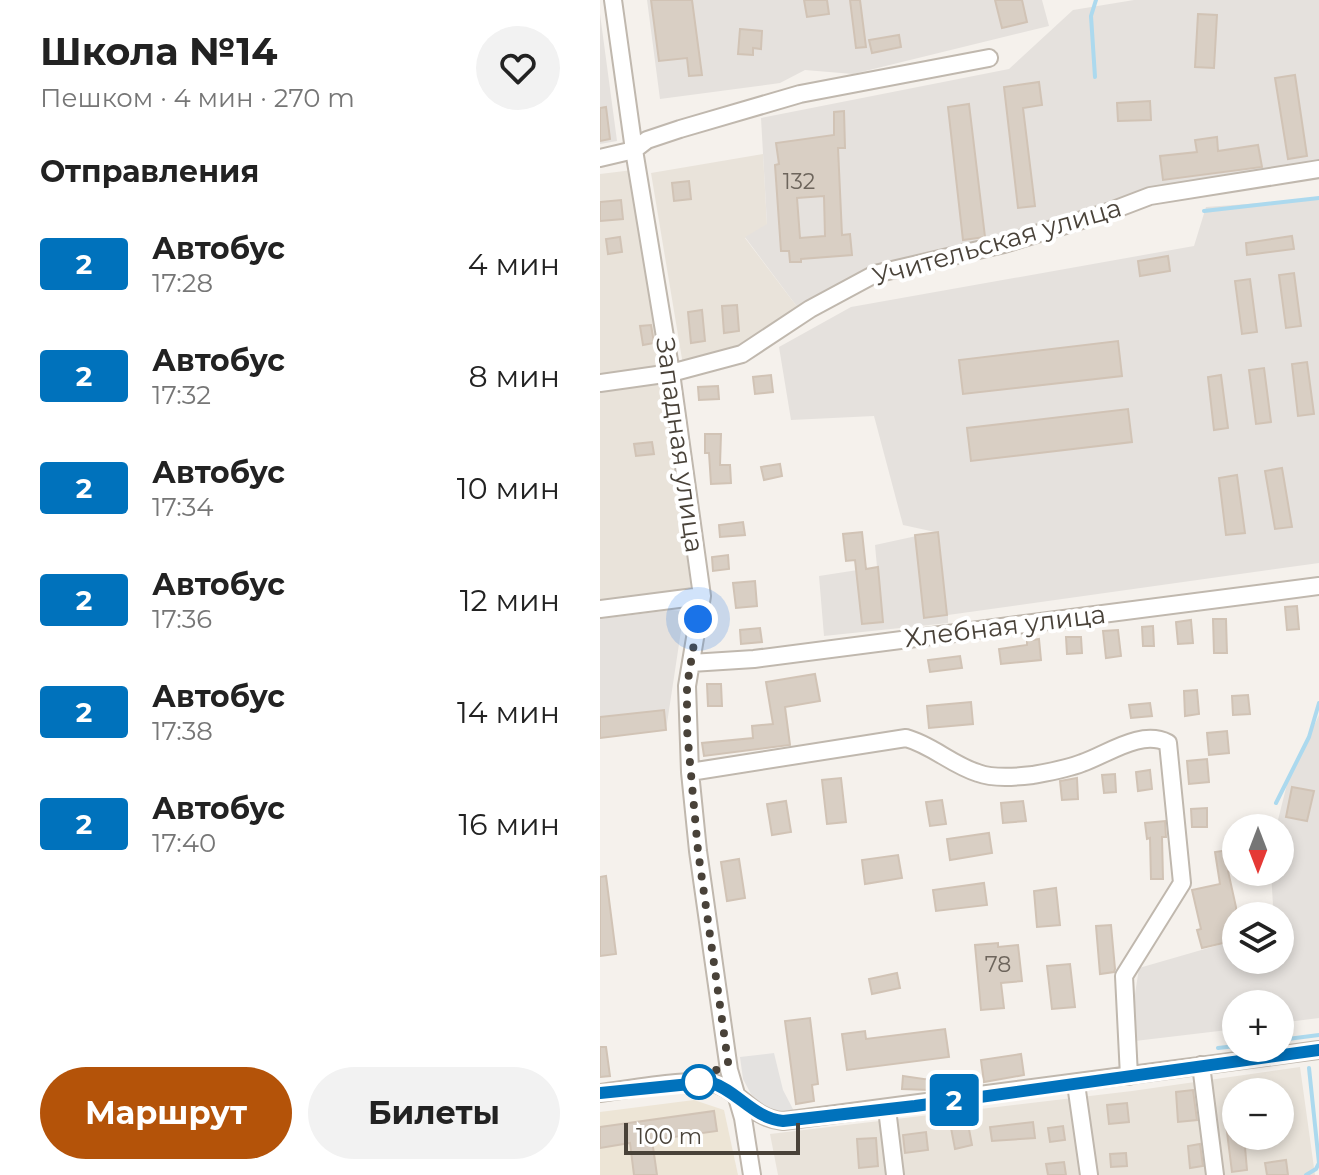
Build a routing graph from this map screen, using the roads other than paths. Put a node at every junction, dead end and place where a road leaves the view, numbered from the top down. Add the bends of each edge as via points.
1 (613, 0) edge
2 (989, 58) dead end
3 (634, 150) junction
4 (600, 158) edge
5 (1319, 169) edge
6 (671, 373) junction
7 (600, 383) edge
8 (1319, 586) edge
9 (702, 596) junction
10 (600, 609) edge
11 (691, 663) junction
12 (690, 772) junction
13 (1319, 1050) edge
14 (1201, 1065) junction
15 (1129, 1076) junction
16 (1076, 1084) junction
17 (600, 1093) edge
18 (735, 1095) junction
19 (887, 1109) junction
20 (752, 1175) edge
21 (895, 1175) edge
22 (1089, 1175) edge
23 (1215, 1175) edge

1 - 3 street, Западная улица
2 - 3 street via 800,94 647,140
3 - 4 street
3 - 6 street, Западная улица
5 - 6 street, Учительская улица via 1150,196 1004,244 875,274 742,354
6 - 7 street, Учительская улица
6 - 9 street, Западная улица
8 - 11 street, Хлебная улица
9 - 10 street
9 - 11 street, Западная улица
11 - 12 street, Западная улица
12 - 15 street via 906,738 978,773 1001,777 1078,765 1140,739 1168,743 1182,883 1124,976
12 - 18 street, Западная улица
13 - 14 street
14 - 15 street
14 - 23 street
15 - 16 street
16 - 19 street
16 - 22 street
17 - 18 street via 697,1082 721,1085
18 - 19 street via 770,1120
18 - 20 street, Западная улица
19 - 21 street

